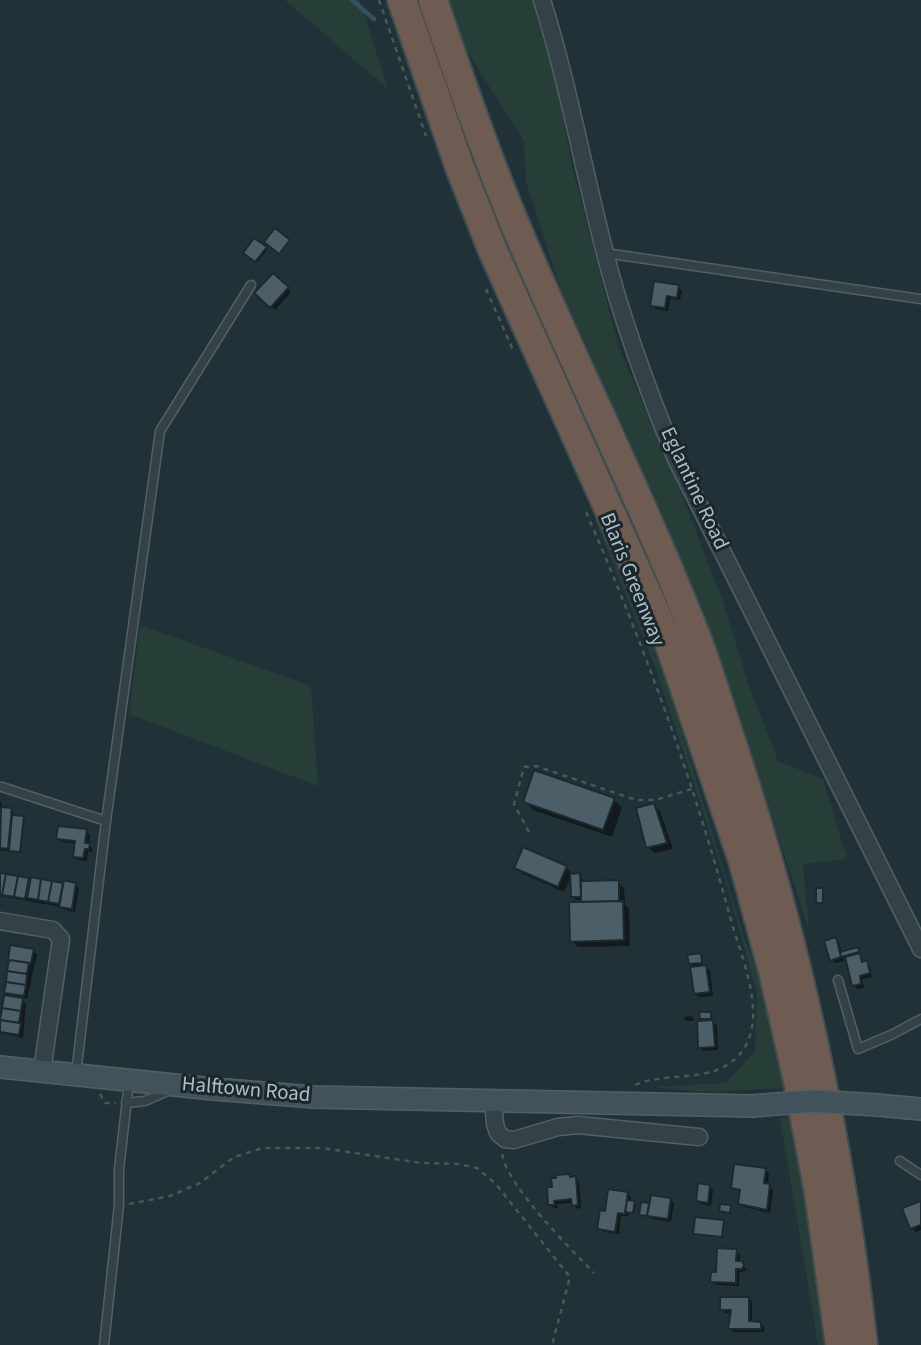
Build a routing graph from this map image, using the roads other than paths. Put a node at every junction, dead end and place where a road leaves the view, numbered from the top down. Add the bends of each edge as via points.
1 (402, 0) edge
2 (433, 0) edge
3 (542, 0) edge
4 (605, 253) junction
5 (251, 285) dead end
6 (921, 299) edge
7 (2, 787) dead end
8 (106, 821) junction
9 (0, 921) edge
10 (921, 949) edge
11 (838, 981) dead end
12 (921, 1019) edge
13 (0, 1067) edge
14 (42, 1071) junction
15 (76, 1074) junction
16 (129, 1079) junction
17 (181, 1086) junction
18 (493, 1099) junction
19 (126, 1103) junction
20 (921, 1109) edge
21 (699, 1137) dead end
22 (900, 1161) dead end
23 (921, 1175) edge
24 (104, 1345) edge
25 (840, 1345) edge
26 (863, 1345) edge

1 - 25 highway via 493,251 670,645 744,864 773,971 820,1193
2 - 26 highway via 521,239 697,640 763,838 820,1072
3 - 4 street, Eglantine Road
4 - 6 lane
4 - 10 street, Eglantine Road via 642,377 676,459
5 - 8 lane via 160,430
7 - 8 lane
8 - 15 lane
9 - 14 street via 53,930 61,939
11 - 12 lane via 858,1049
13 - 14 street, Halftown Road
14 - 15 street, Halftown Road
15 - 16 street, Halftown Road
16 - 17 street, Halftown Road
16 - 19 lane
17 - 18 street, Halftown Road via 314,1097
17 - 19 lane via 145,1101
18 - 20 street, Halftown Road, bridge via 752,1106 813,1101
18 - 21 street via 495,1124 505,1139 578,1125
19 - 24 lane
22 - 23 lane

